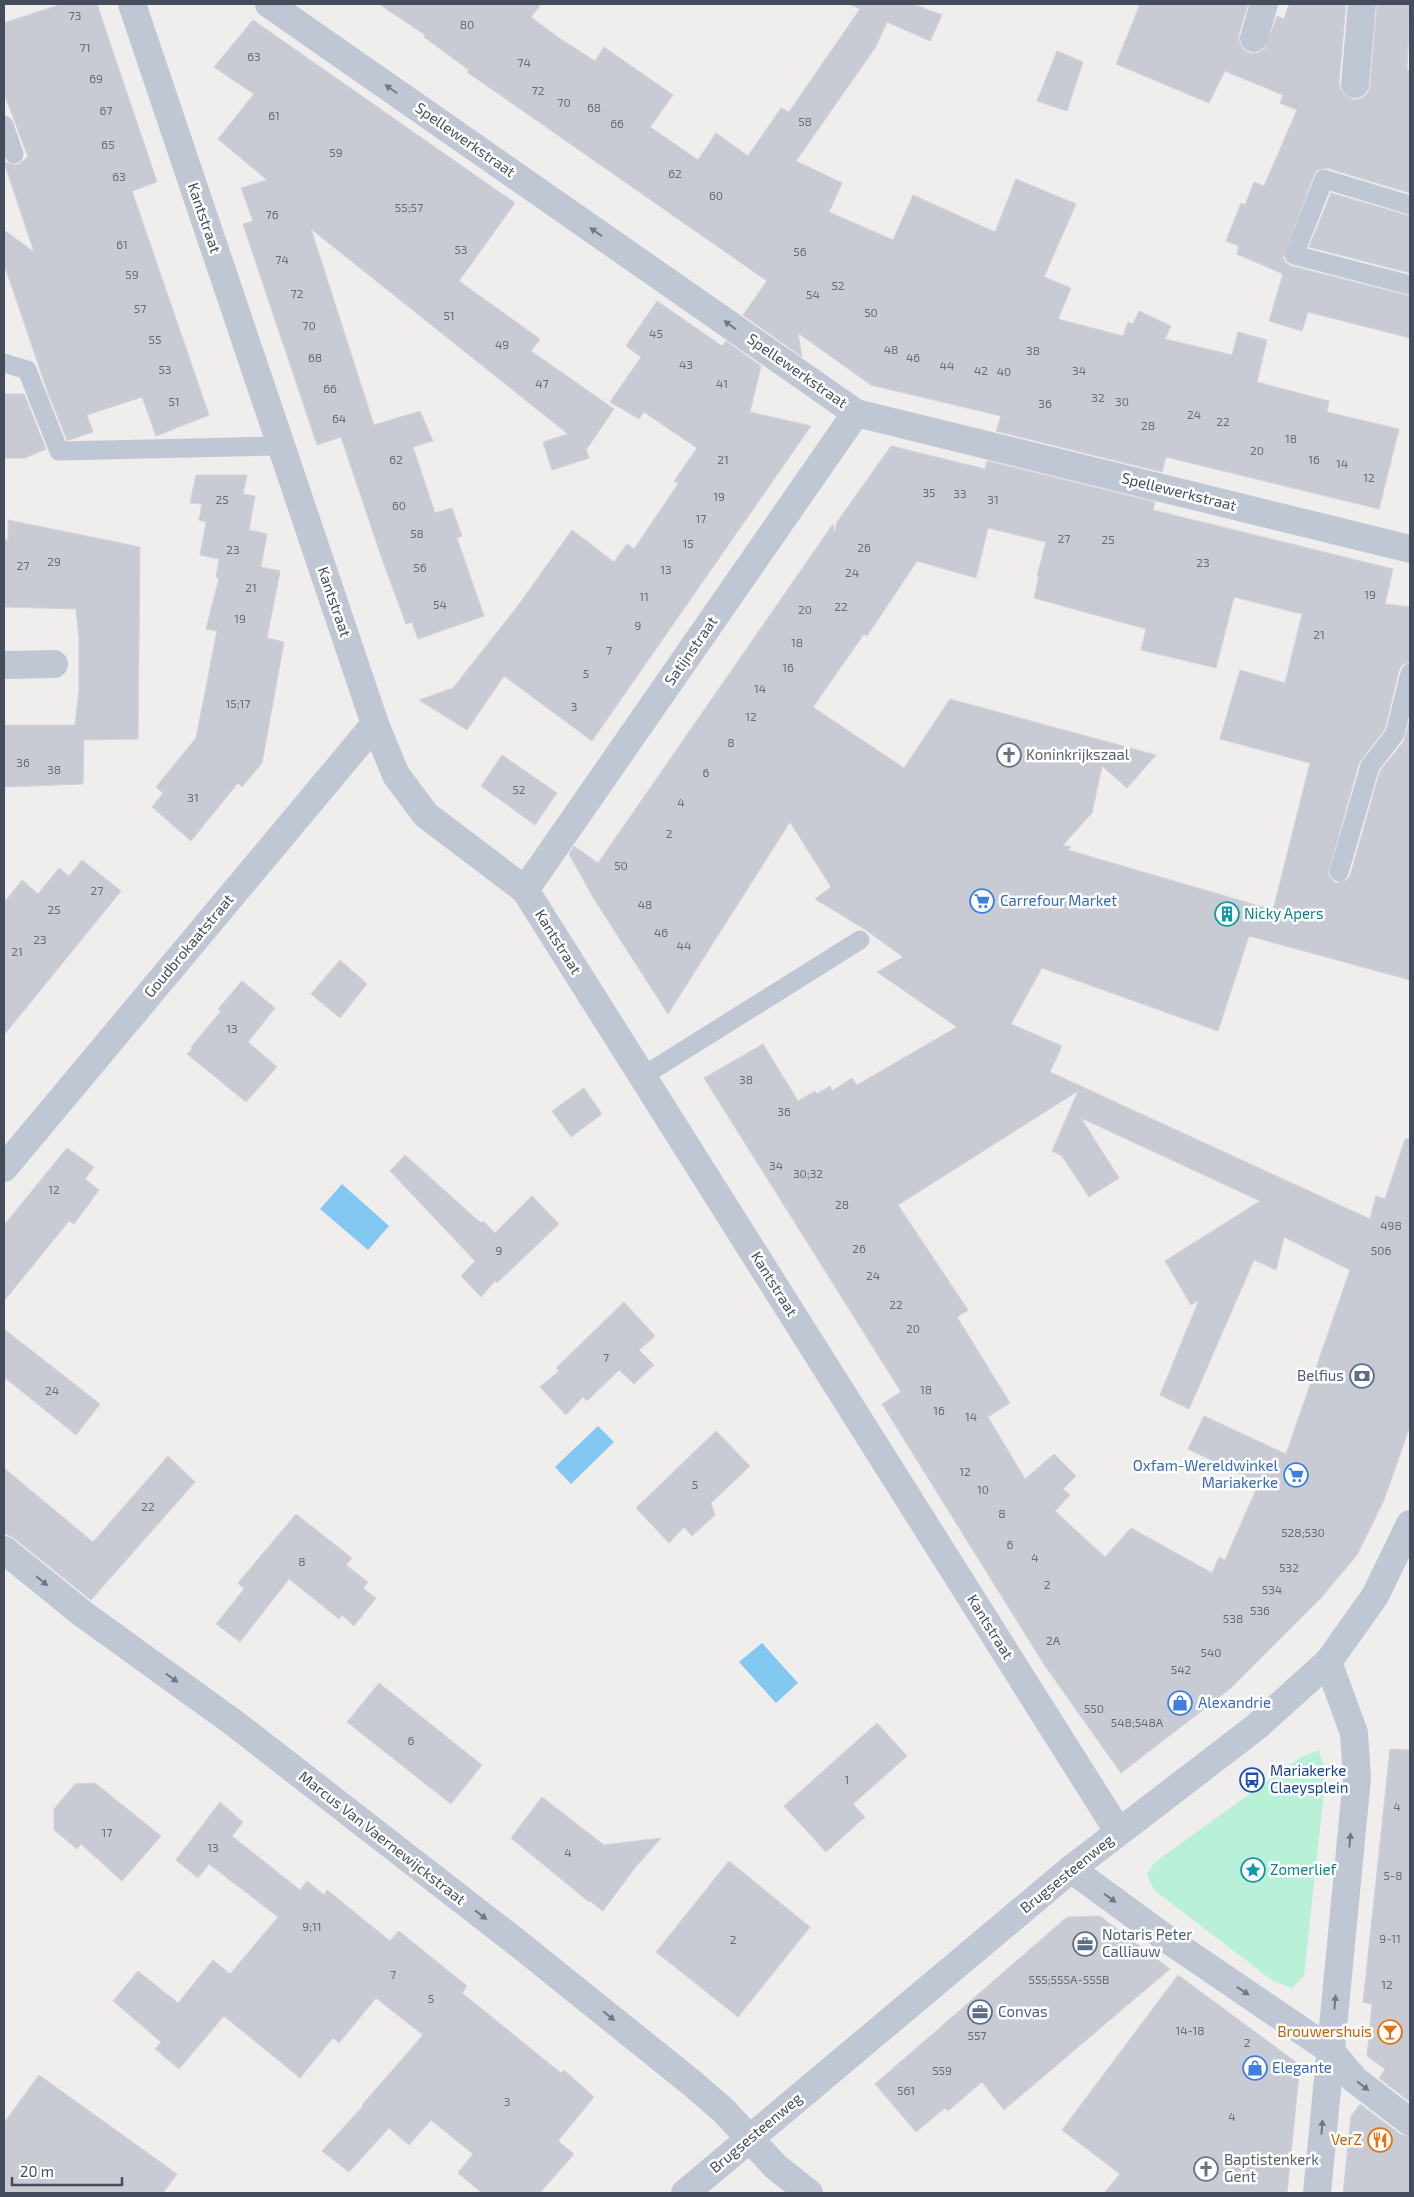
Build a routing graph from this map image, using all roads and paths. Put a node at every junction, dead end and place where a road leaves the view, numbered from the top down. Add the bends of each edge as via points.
1 (132, 4) edge
2 (269, 4) edge
3 (1264, 4) edge
4 (1362, 4) edge
5 (1254, 38) dead end
6 (1355, 84) dead end
7 (4, 125) edge
8 (14, 154) dead end
9 (1410, 205) edge
10 (1410, 285) edge
11 (4, 363) edge
12 (856, 413) junction
13 (281, 446) junction
14 (1410, 549) edge
15 (54, 664) dead end
16 (4, 665) edge
17 (1410, 673) edge
18 (375, 724) junction
19 (1339, 872) dead end
20 (525, 890) junction
21 (860, 940) dead end
22 (643, 1076) junction
23 (4, 1168) edge
24 (1410, 1524) edge
25 (4, 1550) edge
26 (1328, 1662) junction
27 (1118, 1832) junction
28 (1071, 1869) junction
29 (1330, 2050) junction
30 (1410, 2122) edge
31 (749, 2138) junction
32 (685, 2193) edge
33 (809, 2193) edge
34 (1317, 2193) edge

1 - 13 street, Kantstraat
12 -> 2 street, Spellewerkstraat
3 - 5 street
4 - 6 street
7 - 8 lane
9 - 10 lane via 1324,179 1294,255
11 - 13 lane via 27,370 59,450
12 - 14 street, Spellewerkstraat
12 - 20 street, Satijnstraat
13 - 18 street, Kantstraat
15 - 16 street
17 - 19 lane via 1395,734 1370,766
18 - 20 street, Kantstraat via 396,775 426,815
18 - 23 street, Goudbrokaatstraat
20 - 22 street, Kantstraat
21 - 22 lane
22 - 27 street, Kantstraat
24 - 26 street, Brugsesteenweg via 1375,1596
25 -> 31 street, Marcus Van Vaernewijckstraat via 82,1614 234,1723 528,1951 693,2084
26 - 27 street, Brugsesteenweg via 1256,1727
29 -> 26 street via 1357,1778 1354,1732
27 - 28 street, Brugsesteenweg
28 -> 29 street
28 - 31 street, Brugsesteenweg
29 -> 30 street via 1354,2079
34 -> 29 street
31 - 32 street, Brugsesteenweg
31 - 33 street, Marcus Van Vaernewijckstraat via 776,2167

